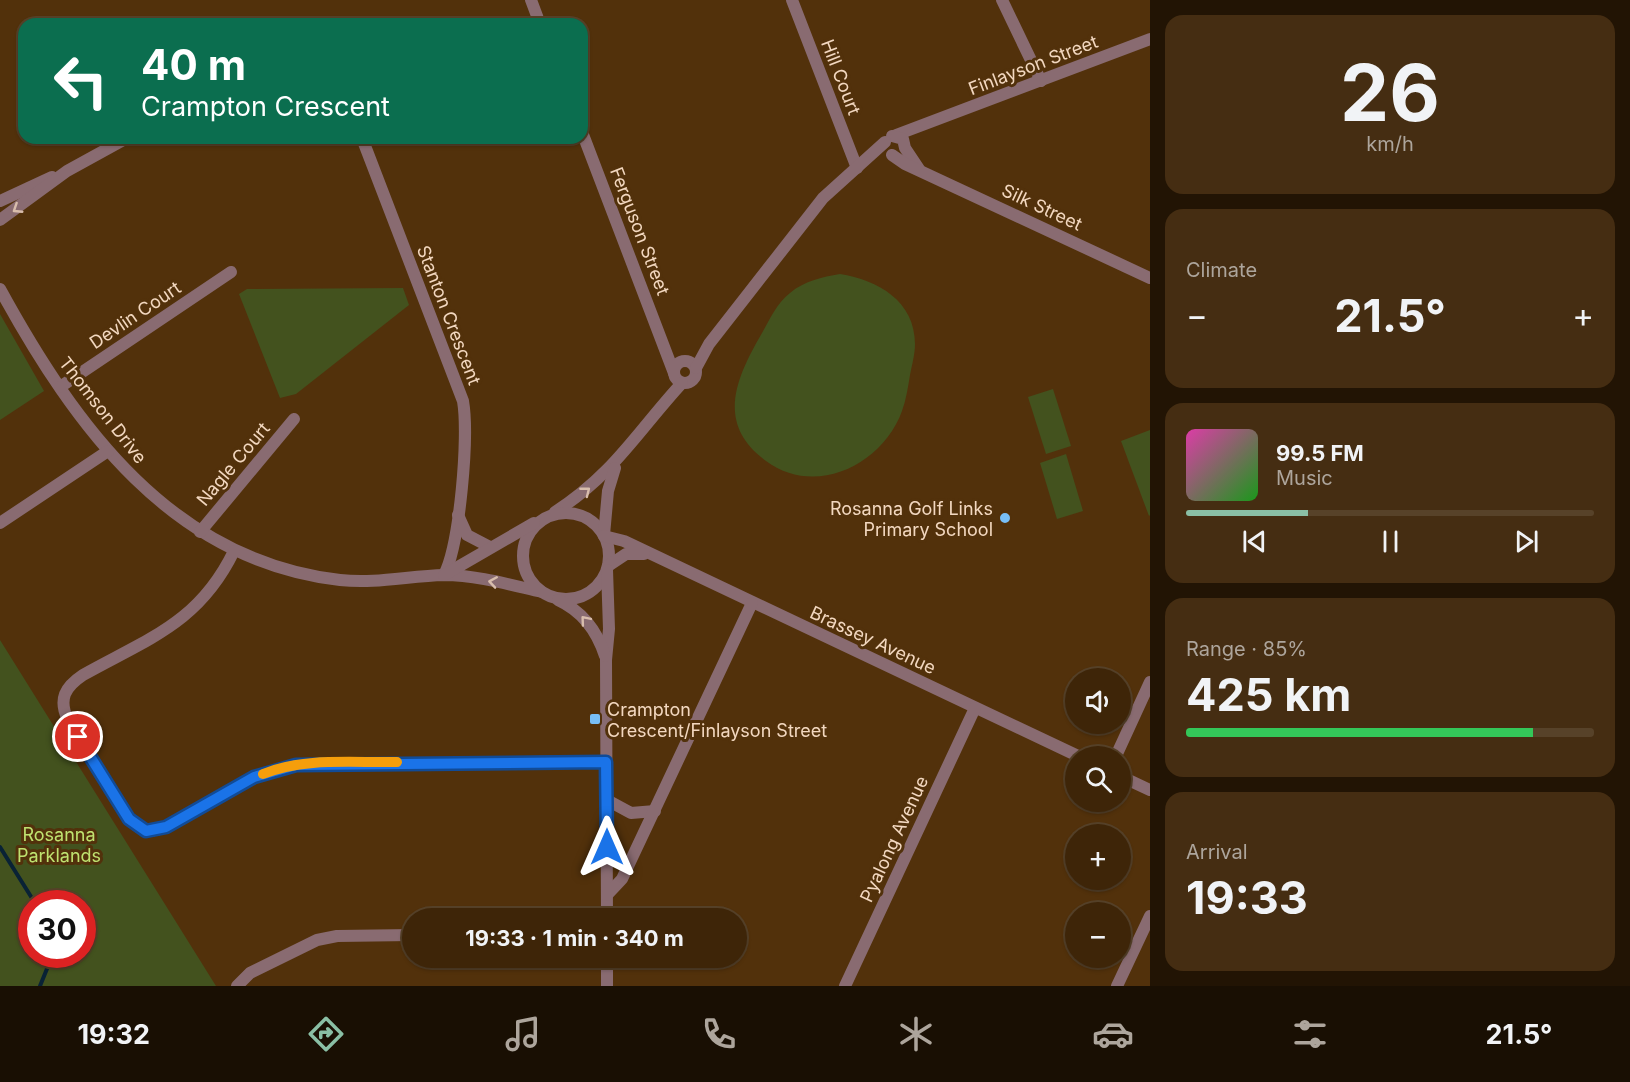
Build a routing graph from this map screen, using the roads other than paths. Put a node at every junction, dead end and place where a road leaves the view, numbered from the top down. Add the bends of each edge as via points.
1 (531, 0) edge
2 (792, 0) edge
3 (1002, 0) edge
4 (538, 18) edge
5 (1150, 39) edge
6 (1041, 81) junction
7 (930, 124) junction
8 (890, 139) junction
9 (116, 144) edge
10 (364, 144) edge
11 (587, 144) edge
12 (905, 146) junction
13 (891, 155) junction
14 (857, 168) junction
15 (919, 169) junction
16 (67, 171) junction
17 (0, 201) edge
18 (0, 220) edge
19 (231, 272) dead end
20 (1150, 278) edge
21 (0, 289) edge
22 (664, 342) junction
23 (688, 364) junction
24 (677, 378) junction
25 (60, 387) junction
26 (294, 419) dead end
27 (108, 451) junction
28 (618, 461) junction
29 (458, 511) junction
30 (546, 518) junction
31 (0, 522) edge
32 (200, 532) junction
33 (604, 536) junction
34 (490, 547) junction
35 (234, 551) junction
36 (653, 557) junction
37 (607, 568) junction
38 (444, 575) junction
39 (545, 594) junction
40 (752, 603) junction
41 (606, 660) junction
42 (1150, 682) edge
43 (975, 708) junction
44 (1121, 746) edge
45 (1065, 750) edge
46 (606, 762) junction
47 (1131, 781) edge
48 (1150, 790) edge
49 (607, 800) junction
50 (655, 811) junction
51 (607, 895) junction
52 (607, 908) edge
53 (1150, 916) edge
54 (402, 935) edge
55 (607, 968) edge
56 (237, 986) edge
57 (607, 986) edge
58 (844, 986) edge
59 (1117, 986) edge

1 - 4 street
2 - 14 street, Hill Court
3 - 6 street
5 - 6 street, Finlayson Street
6 - 7 street, Finlayson Street
7 - 8 street, Finlayson Street
7 - 12 street, Finlayson Street
8 - 12 street via 902,138
8 - 13 street via 885,149
8 - 14 street, Finlayson Street
9 - 16 street
10 - 29 street, Stanton Crescent via 462,401 466,433
11 - 22 street, Ferguson Street
12 - 13 street via 900,154
12 - 15 street
13 - 14 street, Finlayson Street
13 - 15 street, Silk Street
14 - 23 street, Finlayson Street via 804,220 709,344
15 - 20 street, Silk Street
16 - 17 street
16 -> 18 street
19 - 25 street, Devlin Court
21 - 25 street, Thomson Drive
22 - 23 street, Ferguson Street
22 - 24 street, Ferguson Street
23 - 24 street via 676,366
23 - 24 street via 694,378
24 - 28 street via 666,400
25 - 27 street, Thomson Drive
26 - 32 street, Nagle Court
27 - 31 street
27 - 32 street, Thomson Drive via 148,493
30 -> 28 street via 586,491
28 - 33 street via 609,486
29 - 34 street via 465,533
29 - 38 street, Stanton Crescent via 452,555
30 - 33 street via 567,512 580,515 596,524
30 - 34 street, Thomson Drive
30 - 39 street via 525,540 522,559 528,578
32 - 35 street, Thomson Drive
33 - 36 street, Brassey Avenue
33 - 37 street via 609,551
34 - 38 street, Thomson Drive
35 - 38 street, Thomson Drive via 289,570 340,580 375,582
35 - 46 street via 216,584 193,611 84,675 63,694 68,720 129,819 141,829 155,831 166,827 254,777 296,765
36 - 37 street, Brassey Avenue via 628,554
36 - 40 street, Brassey Avenue
37 - 39 street via 599,584 579,597 563,599
37 - 41 street
39 -> 38 street, Thomson Drive
41 -> 39 street via 597,637 582,616
40 - 43 street, Brassey Avenue
40 - 50 street
41 - 46 street
42 - 44 street
43 - 45 street, Brassey Avenue
43 - 58 street, Pyalong Avenue
46 - 49 street
47 - 48 street
49 - 50 street via 631,813
49 - 51 street
50 - 51 street via 622,879
51 - 52 street
53 - 59 street
54 - 56 street via 317,940 250,973
55 - 57 street

